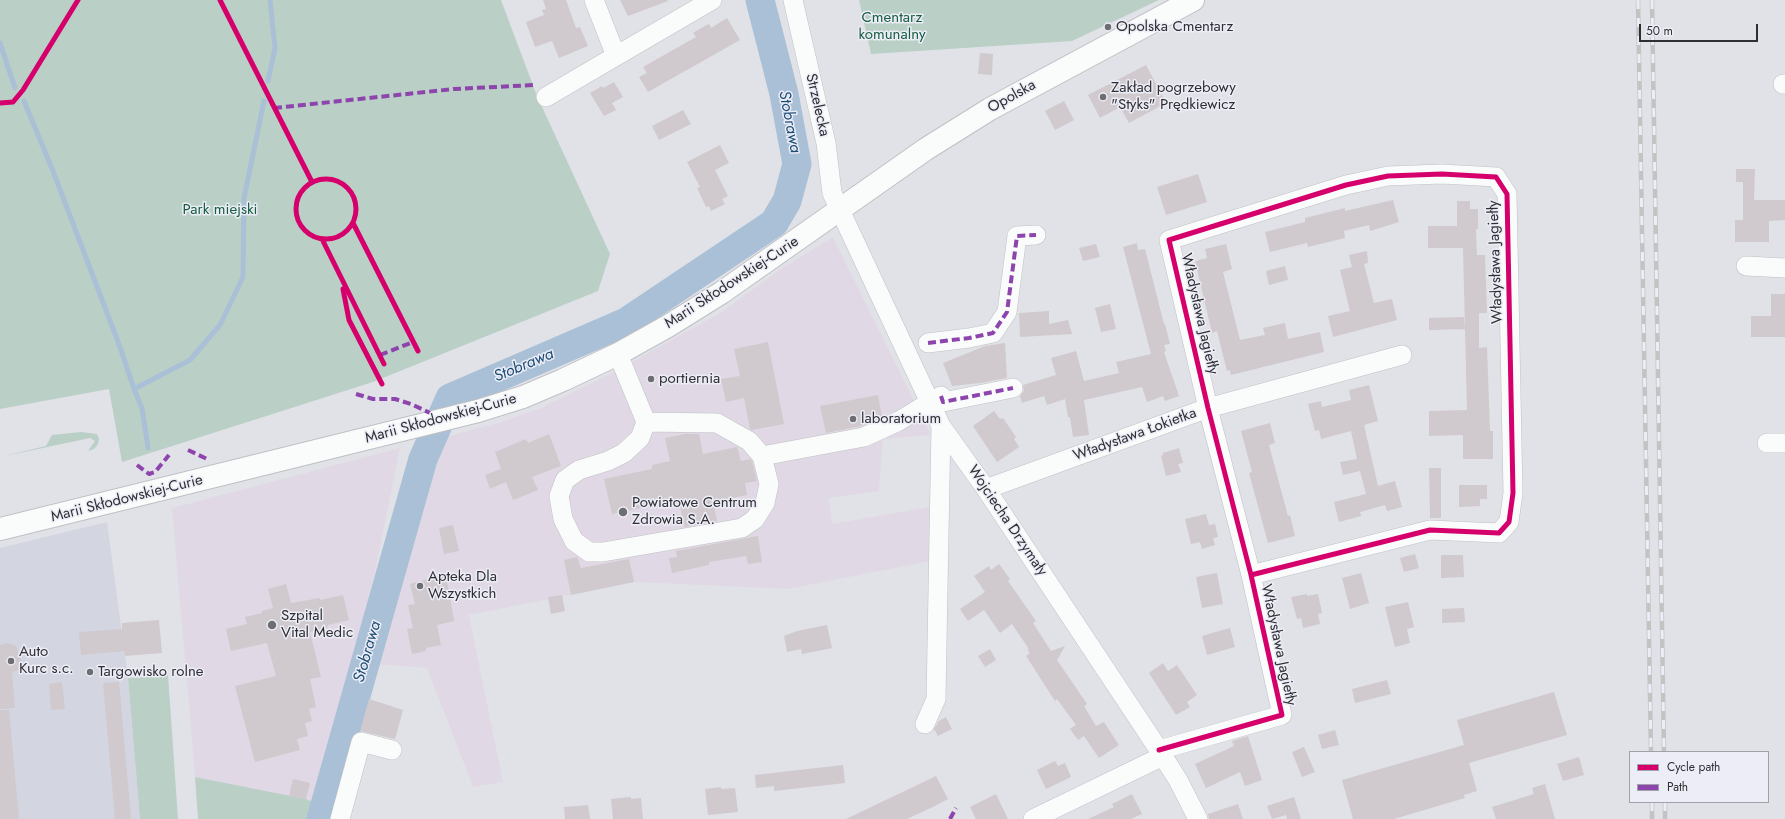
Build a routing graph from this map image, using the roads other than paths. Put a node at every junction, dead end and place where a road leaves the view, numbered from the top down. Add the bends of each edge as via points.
1 (594, 0) edge
2 (712, 0) edge
3 (793, 0) edge
4 (1194, 0) edge
5 (616, 56) junction
6 (546, 97) dead end
7 (840, 210) junction
8 (1036, 235) dead end
9 (1746, 266) dead end
10 (1785, 268) edge
11 (928, 343) dead end
12 (618, 354) junction
13 (1402, 355) dead end
14 (1012, 388) dead end
15 (935, 399) junction
16 (1208, 408) junction
17 (646, 422) junction
18 (941, 426) junction
19 (762, 456) junction
20 (986, 490) junction
21 (0, 530) edge
22 (1251, 575) junction
23 (925, 724) dead end
24 (392, 750) dead end
25 (1161, 753) junction
26 (342, 811) edge
27 (1033, 819) edge
28 (1198, 819) edge

1 - 5 street
2 - 5 street
3 - 7 street, Strzelecka via 825,139 832,193
4 - 7 main road, Opolska via 990,109 926,149
5 - 6 street
7 - 12 main road, Marii Skłodowskiej-Curie via 721,293
7 - 15 street, Wojciecha Drzymały
8 - 11 street via 1017,236 1007,312 993,333
9 - 10 street
12 - 17 street
12 - 21 main road, Marii Skłodowskiej-Curie via 523,397 469,413
13 - 16 street, Władysława Łokietka
14 - 15 street via 943,402
15 - 18 street, Wojciecha Drzymały
15 - 19 street via 899,421 864,437
16 - 20 street, Władysława Łokietka
16 - 22 street, Władysława Jagiełły
16 - 22 street, Władysława Jagiełły via 1169,240 1346,185 1388,176 1442,174 1496,177 1507,194 1513,493 1509,522 1498,533 1430,530
17 - 19 street via 717,423 749,441
17 - 19 street via 640,438 624,453 579,470 565,480 559,496 563,520 574,541 589,552 603,552 742,528 755,519 765,504 769,484
18 - 20 street, Wojciecha Drzymały
18 - 23 street via 936,699
20 - 25 street, Wojciecha Drzymały
22 - 25 street, Władysława Jagiełły via 1282,715
24 - 26 street via 361,742
25 - 27 street
25 - 28 street, Wojciecha Drzymały

